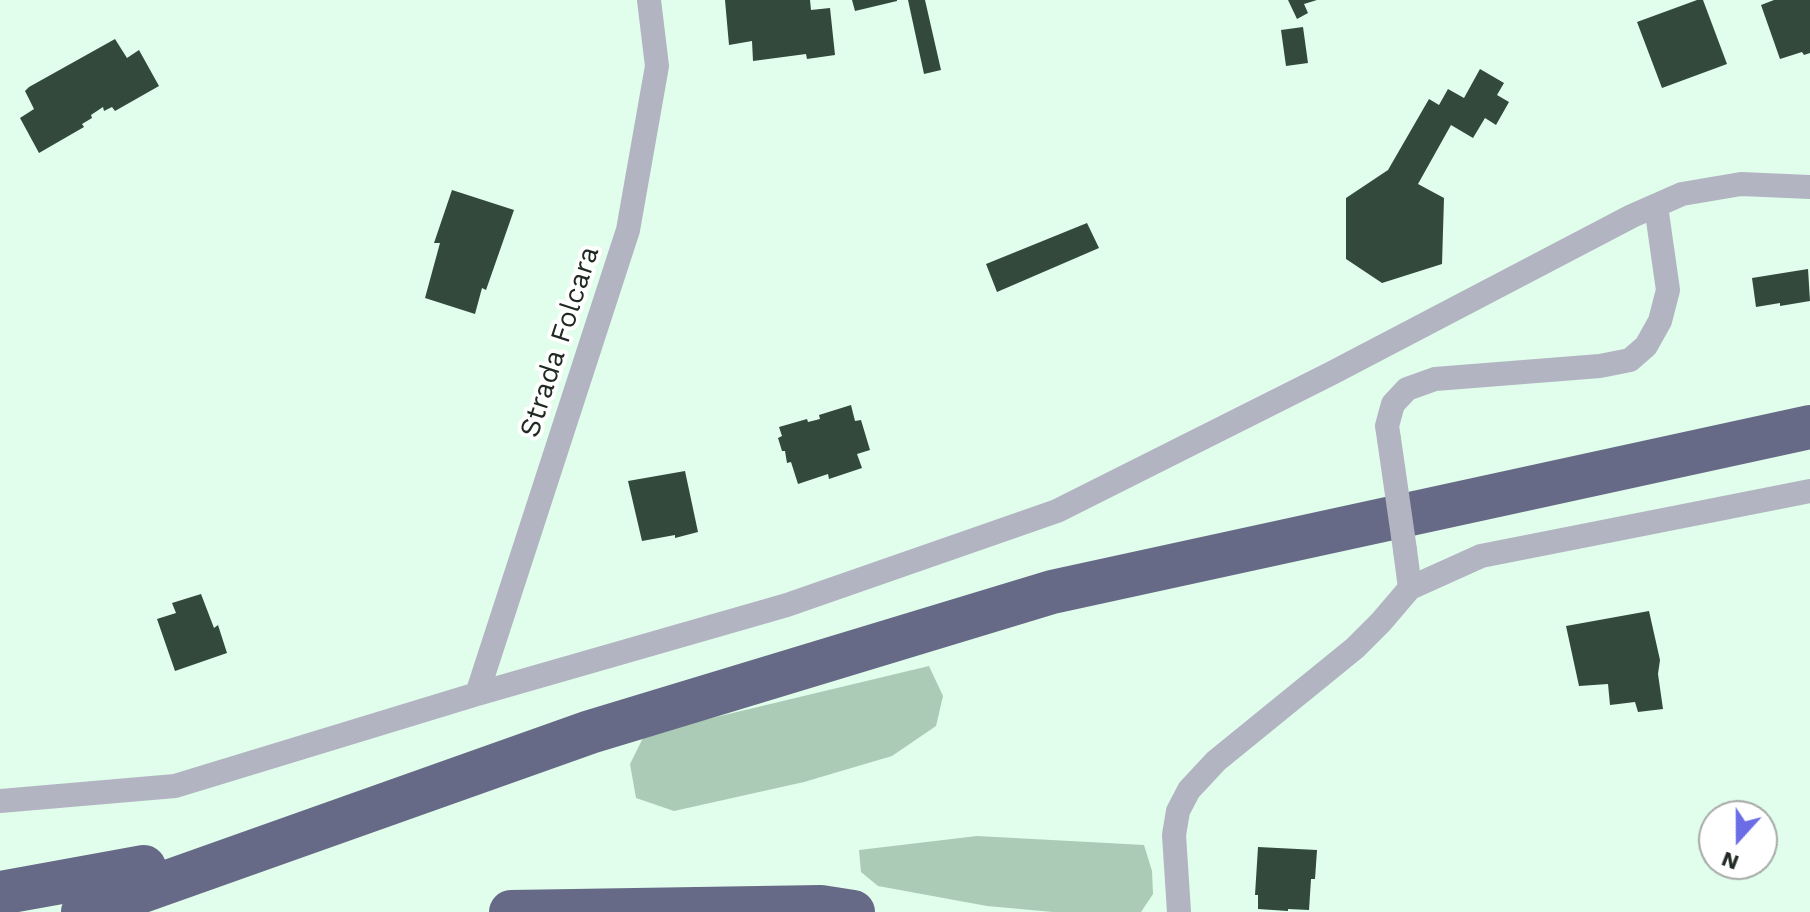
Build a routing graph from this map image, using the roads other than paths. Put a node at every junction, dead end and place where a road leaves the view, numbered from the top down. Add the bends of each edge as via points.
1 (649, 0) edge
2 (1810, 187) edge
3 (1656, 206) junction
4 (1810, 427) edge
5 (1810, 491) edge
6 (1410, 588) junction
7 (477, 694) junction
8 (0, 801) edge
9 (314, 829) junction
10 (0, 893) edge
11 (83, 912) edge
12 (511, 912) edge
13 (853, 912) edge
14 (1179, 912) edge

1 - 7 street, Strada Folcara via 657,66 628,230
2 - 3 street via 1741,184 1682,194
3 - 6 street, bridge via 1668,290 1660,321 1646,346 1630,360 1435,379 1407,389 1393,404 1387,426
3 - 7 street via 1057,511 787,605
4 - 9 highway via 1052,592 590,732
5 - 6 street via 1481,556
6 - 14 street via 1355,648 1216,761 1189,790 1174,835
7 - 8 street via 175,786
9 - 10 highway via 121,873
9 - 11 highway
12 - 13 highway via 821,907

